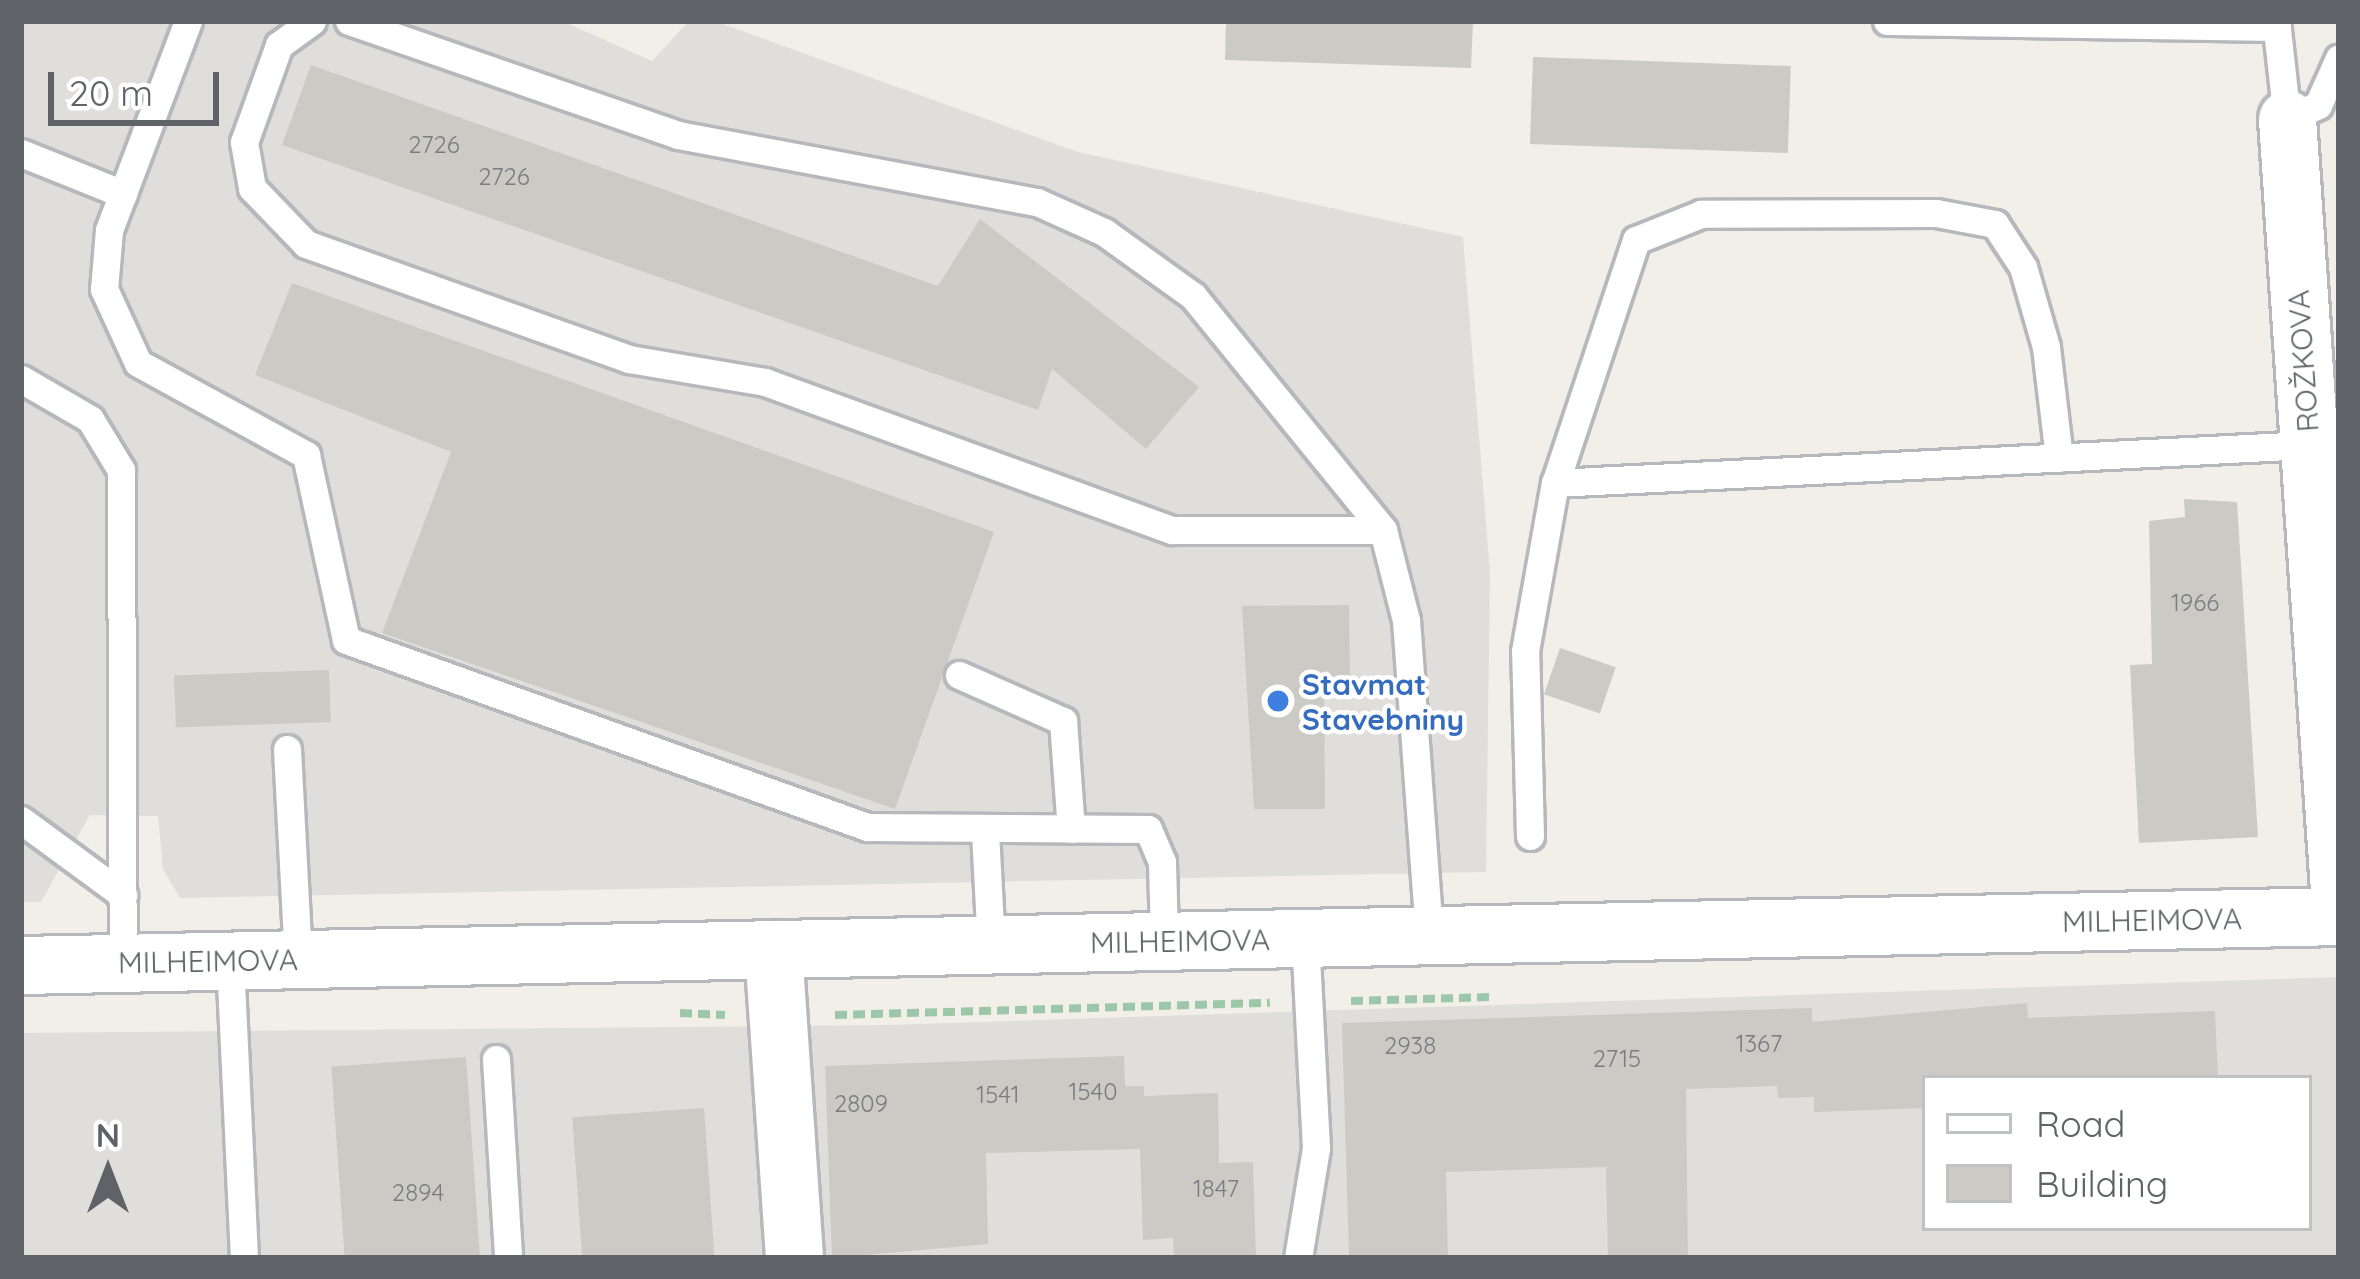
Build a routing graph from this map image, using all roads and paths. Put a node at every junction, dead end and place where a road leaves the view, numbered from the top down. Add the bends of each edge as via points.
1 (188, 21) edge
2 (312, 21) edge
3 (349, 21) edge
4 (1887, 21) edge
5 (2277, 24) edge
6 (2339, 58) edge
7 (2287, 119) junction
8 (21, 153) edge
9 (123, 194) junction
10 (21, 379) edge
11 (2309, 445) junction
12 (2059, 458) junction
13 (1555, 483) junction
14 (1383, 530) junction
15 (2329, 584) edge
16 (959, 676) dead end
17 (287, 749) dead end
18 (21, 820) edge
19 (1071, 829) junction
20 (985, 832) junction
21 (1530, 836) dead end
22 (2339, 890) edge
23 (123, 895) junction
24 (2339, 916) edge
25 (1429, 935) junction
26 (1305, 938) junction
27 (1164, 941) junction
28 (992, 945) junction
29 (773, 949) junction
30 (298, 959) junction
31 (230, 961) junction
32 (123, 963) junction
33 (21, 965) edge
34 (1521, 996) dead end
35 (1308, 1002) junction
36 (778, 1017) junction
37 (496, 1059) dead end
38 (244, 1258) edge
39 (508, 1258) edge
40 (794, 1258) edge
41 (1298, 1258) edge

1 - 9 lane
2 - 14 lane via 279,45 244,142 261,203 305,244 629,358 765,382 1172,530
3 - 14 lane via 678,135 968,184 1104,232 1193,296 1265,372
4 - 5 lane
5 - 7 lane
6 - 7 lane via 2318,106
7 - 11 street, ROŽKOVA
8 - 9 lane
9 - 20 lane via 103,257 122,341 169,384 306,455 346,640 867,827
10 - 23 lane via 90,419 121,470
11 - 12 lane
11 - 15 street, ROŽKOVA
12 - 13 lane
12 - 13 lane via 2047,347 2023,267 1995,224 1936,213 1701,214 1650,225 1636,240
13 - 21 lane via 1525,651
14 - 25 lane via 1406,620
15 - 22 street, ROŽKOVA
16 - 19 lane via 1063,721
17 - 30 lane
18 - 23 lane
19 - 20 lane
19 - 27 lane via 1156,835
20 - 28 lane
23 - 32 lane
24 - 25 street, MILHEIMOVA
25 - 26 street, MILHEIMOVA
26 - 27 street, MILHEIMOVA
26 - 35 lane
27 - 28 street, MILHEIMOVA
28 - 29 street, MILHEIMOVA
29 - 30 street, MILHEIMOVA
29 - 36 street
30 - 31 street, MILHEIMOVA
31 - 32 street, MILHEIMOVA
31 - 38 lane
32 - 33 street, MILHEIMOVA
34 - 35 path
35 - 36 path
35 - 41 lane via 1316,1174
36 - 40 street
37 - 39 lane

